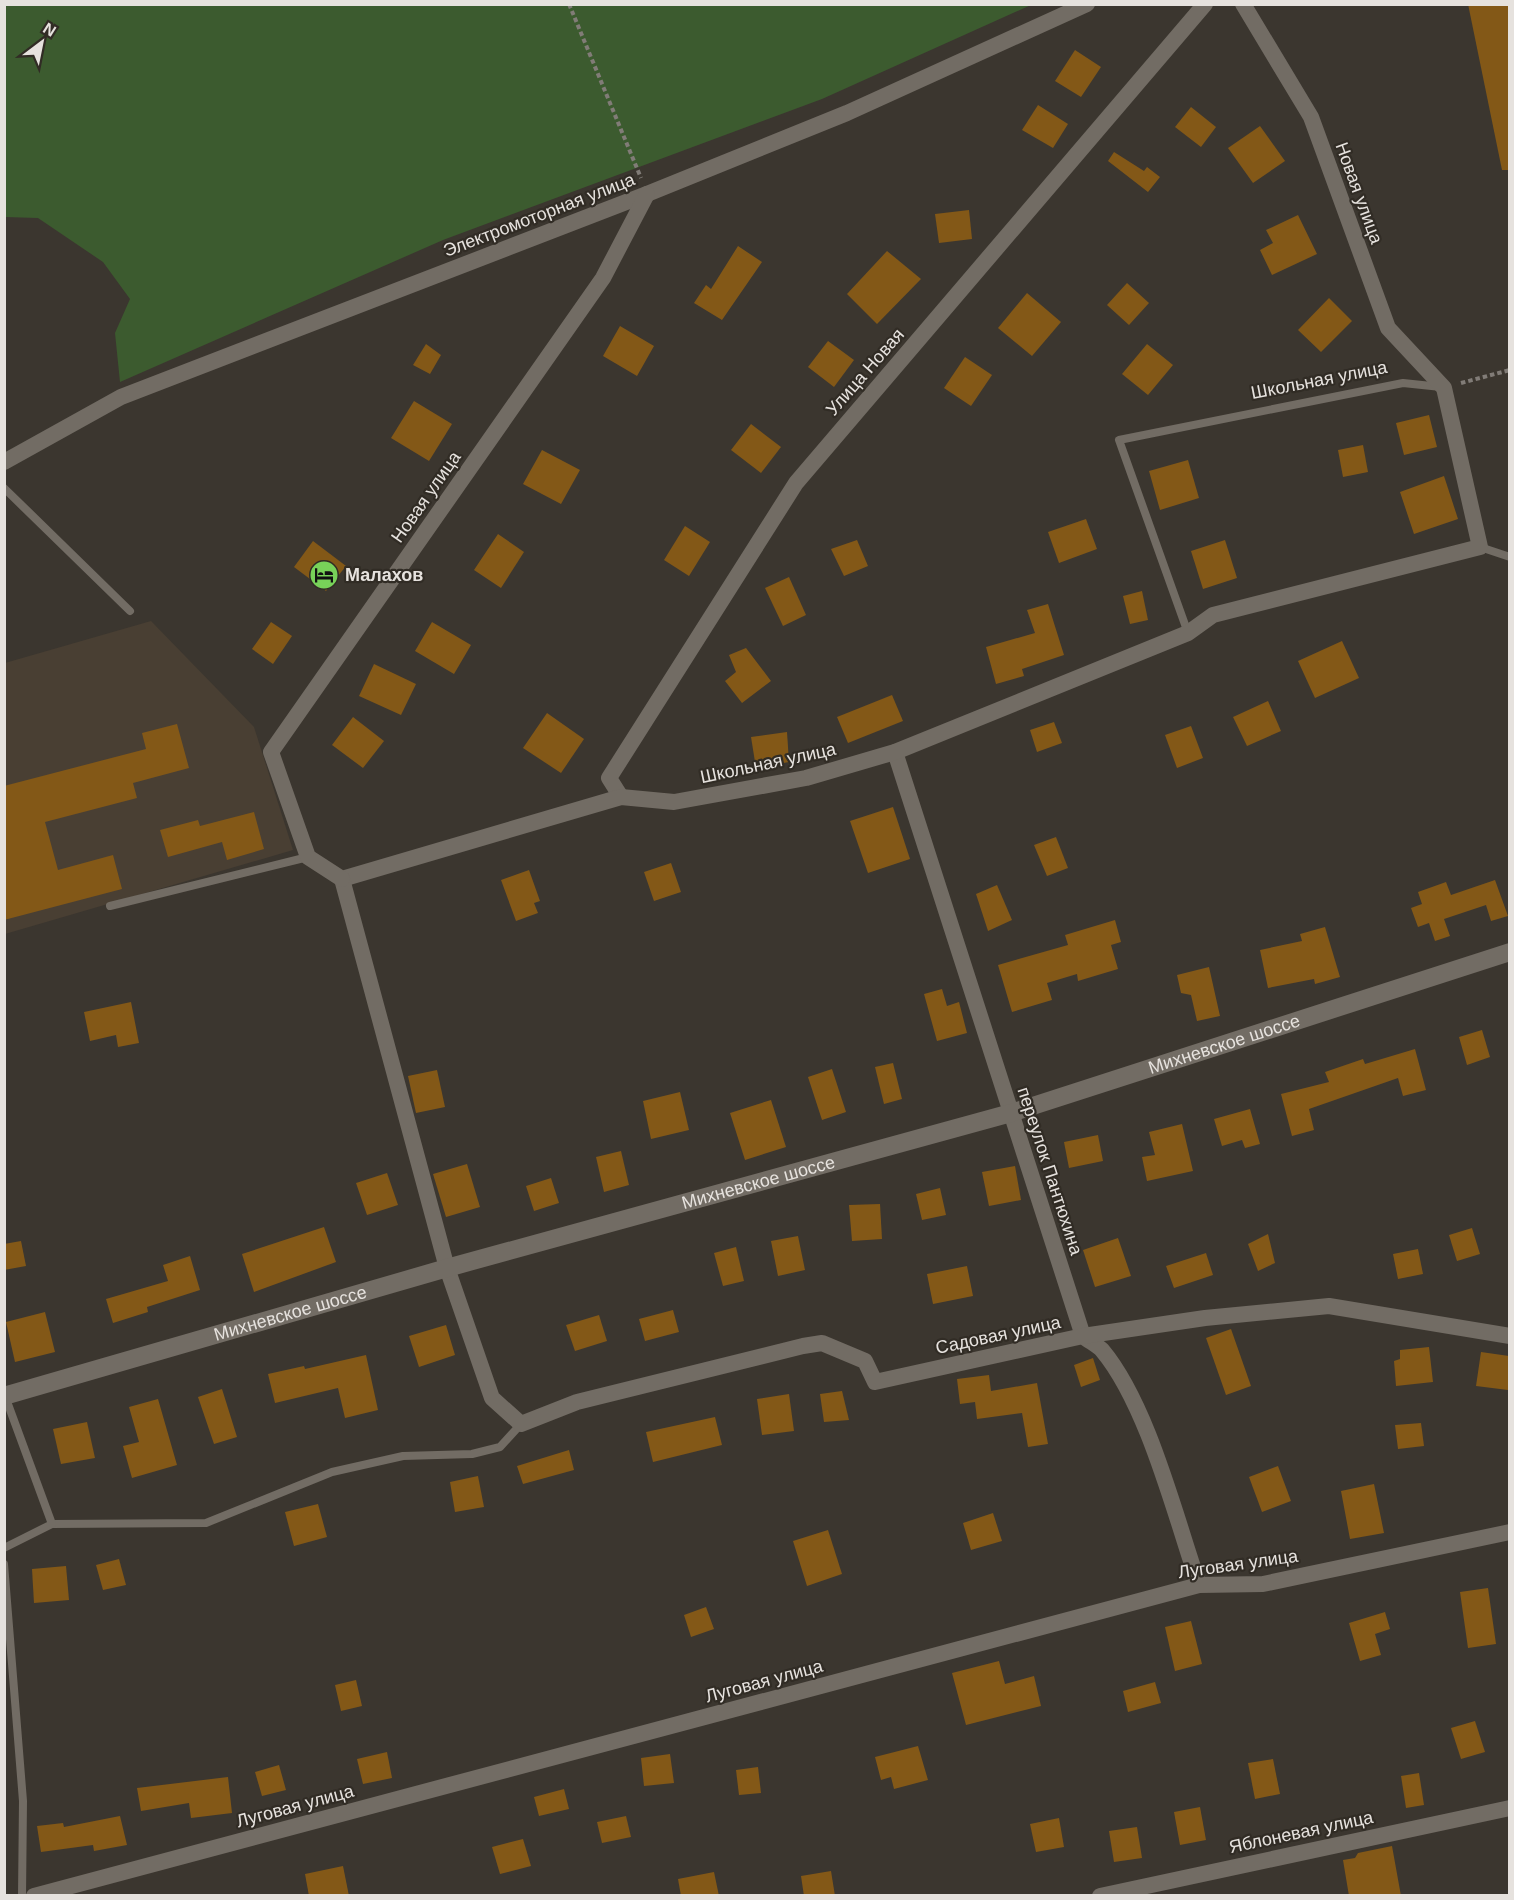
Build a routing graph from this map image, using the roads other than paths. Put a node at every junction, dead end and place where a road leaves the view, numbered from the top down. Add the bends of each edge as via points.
1 (1088, 4) edge
2 (1205, 4) edge
3 (1243, 4) edge
4 (647, 194) junction
5 (1444, 388) junction
6 (4, 462) edge
7 (4, 488) edge
8 (1480, 547) junction
9 (1509, 557) edge
10 (130, 611) dead end
11 (1188, 633) junction
12 (895, 753) junction
13 (621, 797) junction
14 (308, 857) junction
15 (342, 879) junction
16 (110, 906) dead end
17 (1509, 952) edge
18 (1011, 1113) junction
19 (447, 1268) junction
20 (1083, 1336) junction
21 (1509, 1336) edge
22 (5, 1396) edge
23 (520, 1424) junction
24 (52, 1524) junction
25 (1509, 1532) edge
26 (4, 1548) edge
27 (4, 1564) edge
28 (1199, 1585) junction
29 (1509, 1808) edge
30 (22, 1896) edge
31 (34, 1896) edge
32 (1100, 1896) edge

1 - 4 street, Электромоторная улица via 847,113
2 - 13 street, Улица Новая via 795,483 609,778
3 - 5 street, Новая улица via 1311,117 1388,328
4 - 6 street, Электромоторная улица via 121,397
4 - 14 street, Новая улица via 603,278 271,752
5 - 8 street
5 - 11 lane, Школьная улица via 1403,383 1119,440
7 - 10 lane
8 - 9 lane
8 - 11 street, Школьная улица via 1213,615
11 - 12 street, Школьная улица
12 - 13 street, Школьная улица via 806,778 674,802
12 - 18 street, переулок Пантюхина
13 - 15 street, Школьная улица
14 - 15 street
14 - 16 lane
15 - 19 street
17 - 18 street, Михневское шоссе
18 - 19 street, Михневское шоссе
18 - 20 street, переулок Пантюхина
19 - 22 street, Михневское шоссе
19 - 23 street via 492,1398
20 - 21 street, Садовая улица via 1205,1318 1329,1306
20 - 23 street, Садовая улица via 875,1382 865,1361 832,1346 813,1344 577,1402
20 - 28 street via 1101,1348 1127,1386
22 - 24 lane
23 - 24 lane via 500,1447 472,1454 403,1456 332,1472 206,1522
24 - 26 lane
25 - 28 street, Луговая улица via 1263,1584
27 - 30 lane via 23,1801
28 - 31 street, Луговая улица
29 - 32 street, Яблоневая улица

